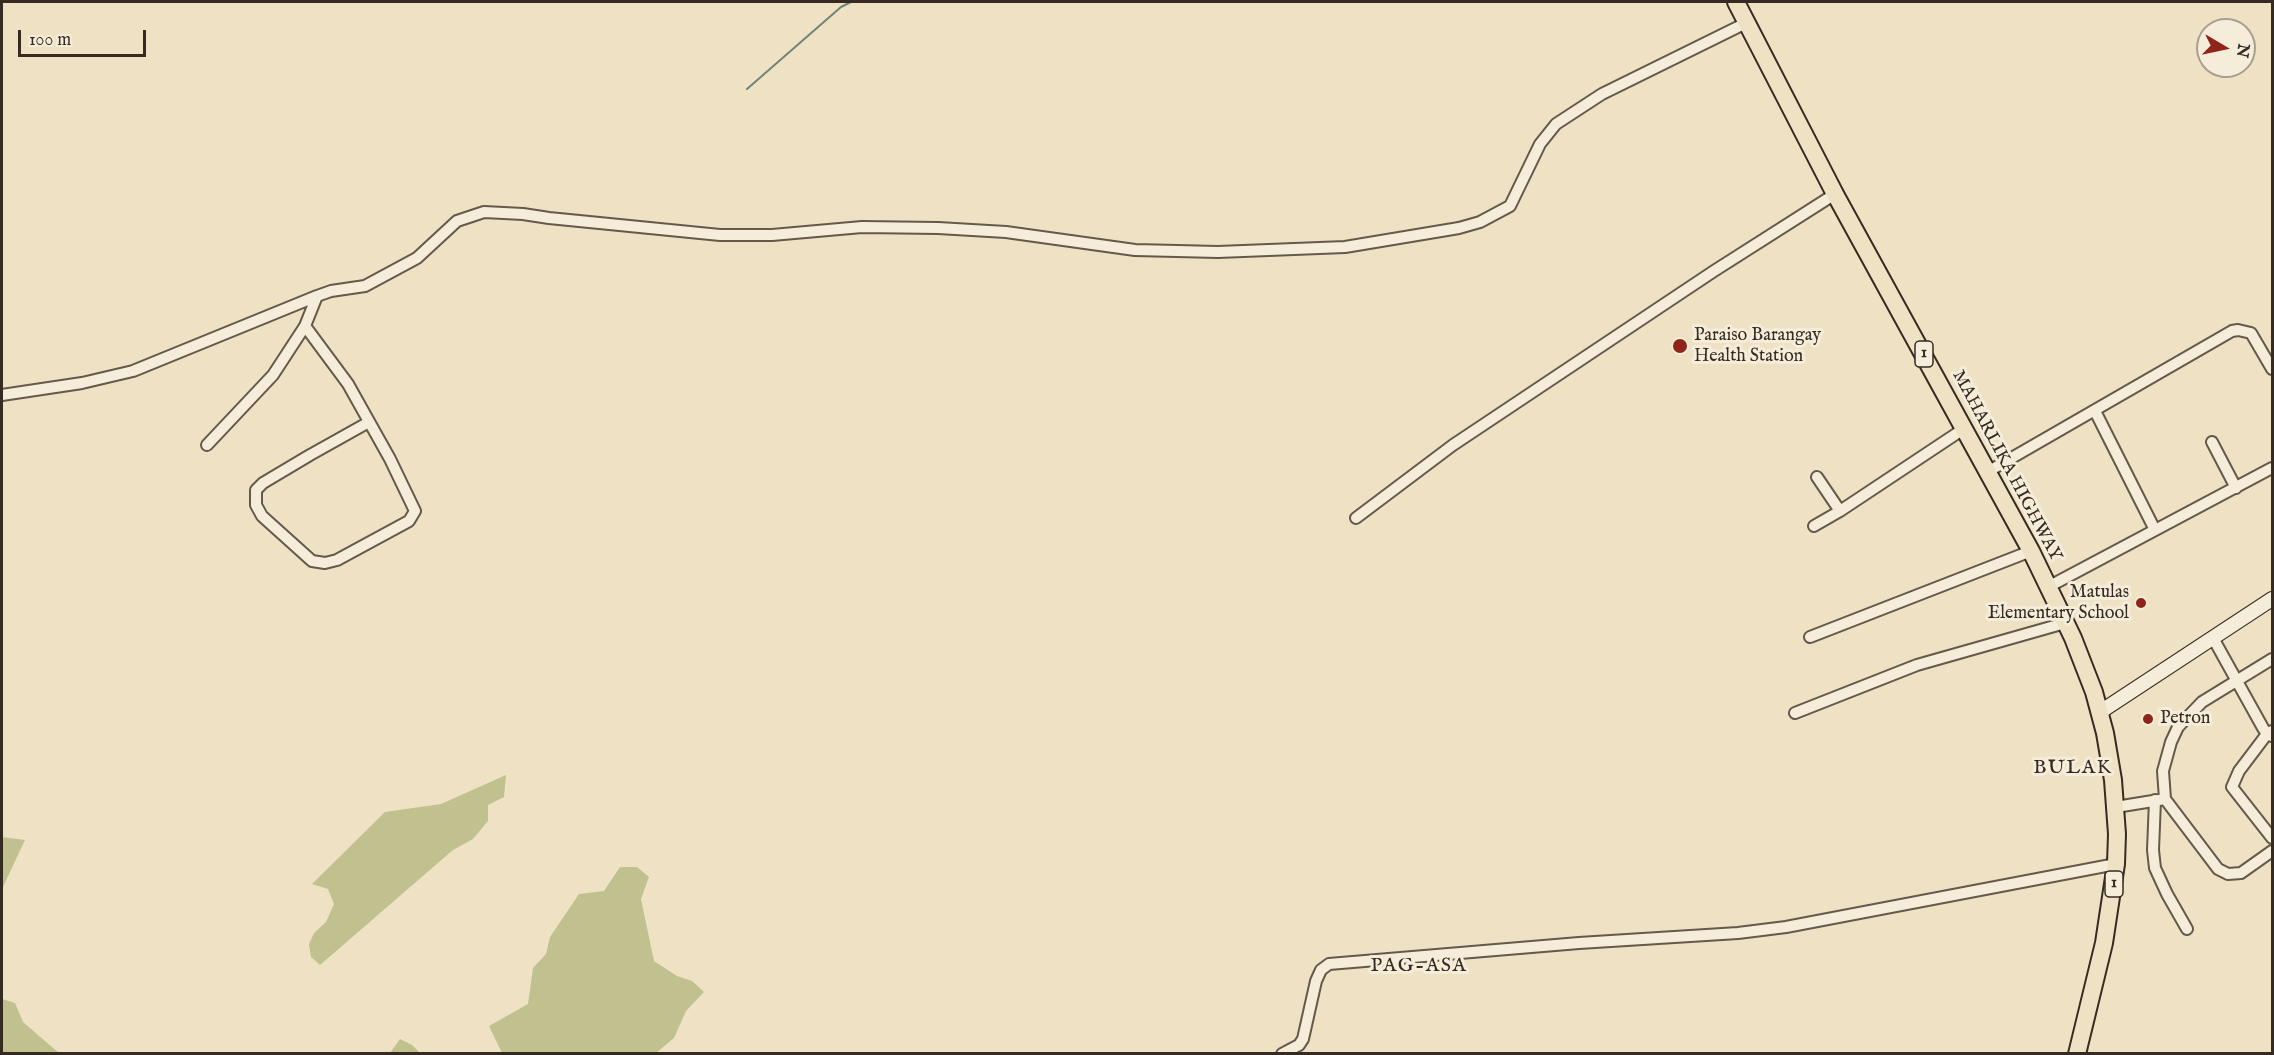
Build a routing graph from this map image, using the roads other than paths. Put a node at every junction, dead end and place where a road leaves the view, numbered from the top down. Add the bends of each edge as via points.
1 (1736, 2) edge
2 (1748, 22) junction
3 (1835, 194) junction
4 (317, 296) junction
5 (305, 326) junction
6 (2272, 369) edge
7 (2, 395) edge
8 (2095, 411) junction
9 (369, 422) junction
10 (1965, 428) junction
11 (2212, 441) dead end
12 (207, 445) dead end
13 (2272, 468) edge
14 (1989, 471) junction
15 (1817, 477) dead end
16 (2236, 488) junction
17 (1840, 511) junction
18 (1356, 518) dead end
19 (1814, 526) dead end
20 (2155, 530) junction
21 (2031, 551) junction
22 (2048, 587) junction
23 (2272, 598) edge
24 (2065, 623) junction
25 (1810, 636) dead end
26 (2213, 638) junction
27 (2272, 659) edge
28 (2238, 681) junction
29 (2100, 712) junction
30 (1795, 713) dead end
31 (2271, 734) edge
32 (2160, 800) junction
33 (2116, 807) junction
34 (2272, 838) edge
35 (2272, 851) edge
36 (2116, 864) junction
37 (2187, 928) dead end
38 (1282, 1053) edge
39 (2076, 1053) edge

1 - 2 highway, MAHARLIKA HIGHWAY / 1
2 - 3 highway, MAHARLIKA HIGHWAY / 1
2 - 4 street via 1602,94 1556,124 1540,144 1510,206 1459,228 1345,247 1218,252 1135,250 1006,232 938,228 862,227 720,235 484,213 457,221 417,258 374,282
3 - 10 highway, MAHARLIKA HIGHWAY / 1
3 - 18 street via 1453,446
4 - 5 street
4 - 7 street via 133,371
5 - 9 street via 348,384
5 - 12 street via 273,375
6 - 8 street via 2251,333 2232,331
8 - 14 street
8 - 20 street
9 - 9 street via 414,504 414,516 338,560 312,561 262,516 256,505 256,490
10 - 14 highway, MAHARLIKA HIGHWAY / 1
10 - 17 street
11 - 16 street
13 - 16 street
14 - 21 highway, MAHARLIKA HIGHWAY / 1
15 - 17 street
16 - 20 street
17 - 19 street
20 - 22 street
21 - 22 highway, MAHARLIKA HIGHWAY / 1
21 - 25 street
22 - 24 highway, MAHARLIKA HIGHWAY / 1
23 - 26 main road
24 - 29 highway, MAHARLIKA HIGHWAY / 1
24 - 30 street via 1917,665
26 - 28 street
26 - 29 main road
27 - 28 street
28 - 31 street
28 - 32 street via 2202,702 2178,728 2163,771
29 - 33 highway, MAHARLIKA HIGHWAY / 1
31 - 34 street via 2239,771 2232,787
32 - 33 street
32 - 35 street via 2222,872 2241,873
32 - 37 street via 2154,868
33 - 36 highway, MAHARLIKA HIGHWAY / 1
36 - 38 street via 1786,927 1329,964 1316,981 1303,1039
36 - 39 highway, MAHARLIKA HIGHWAY / 1 via 2104,943

